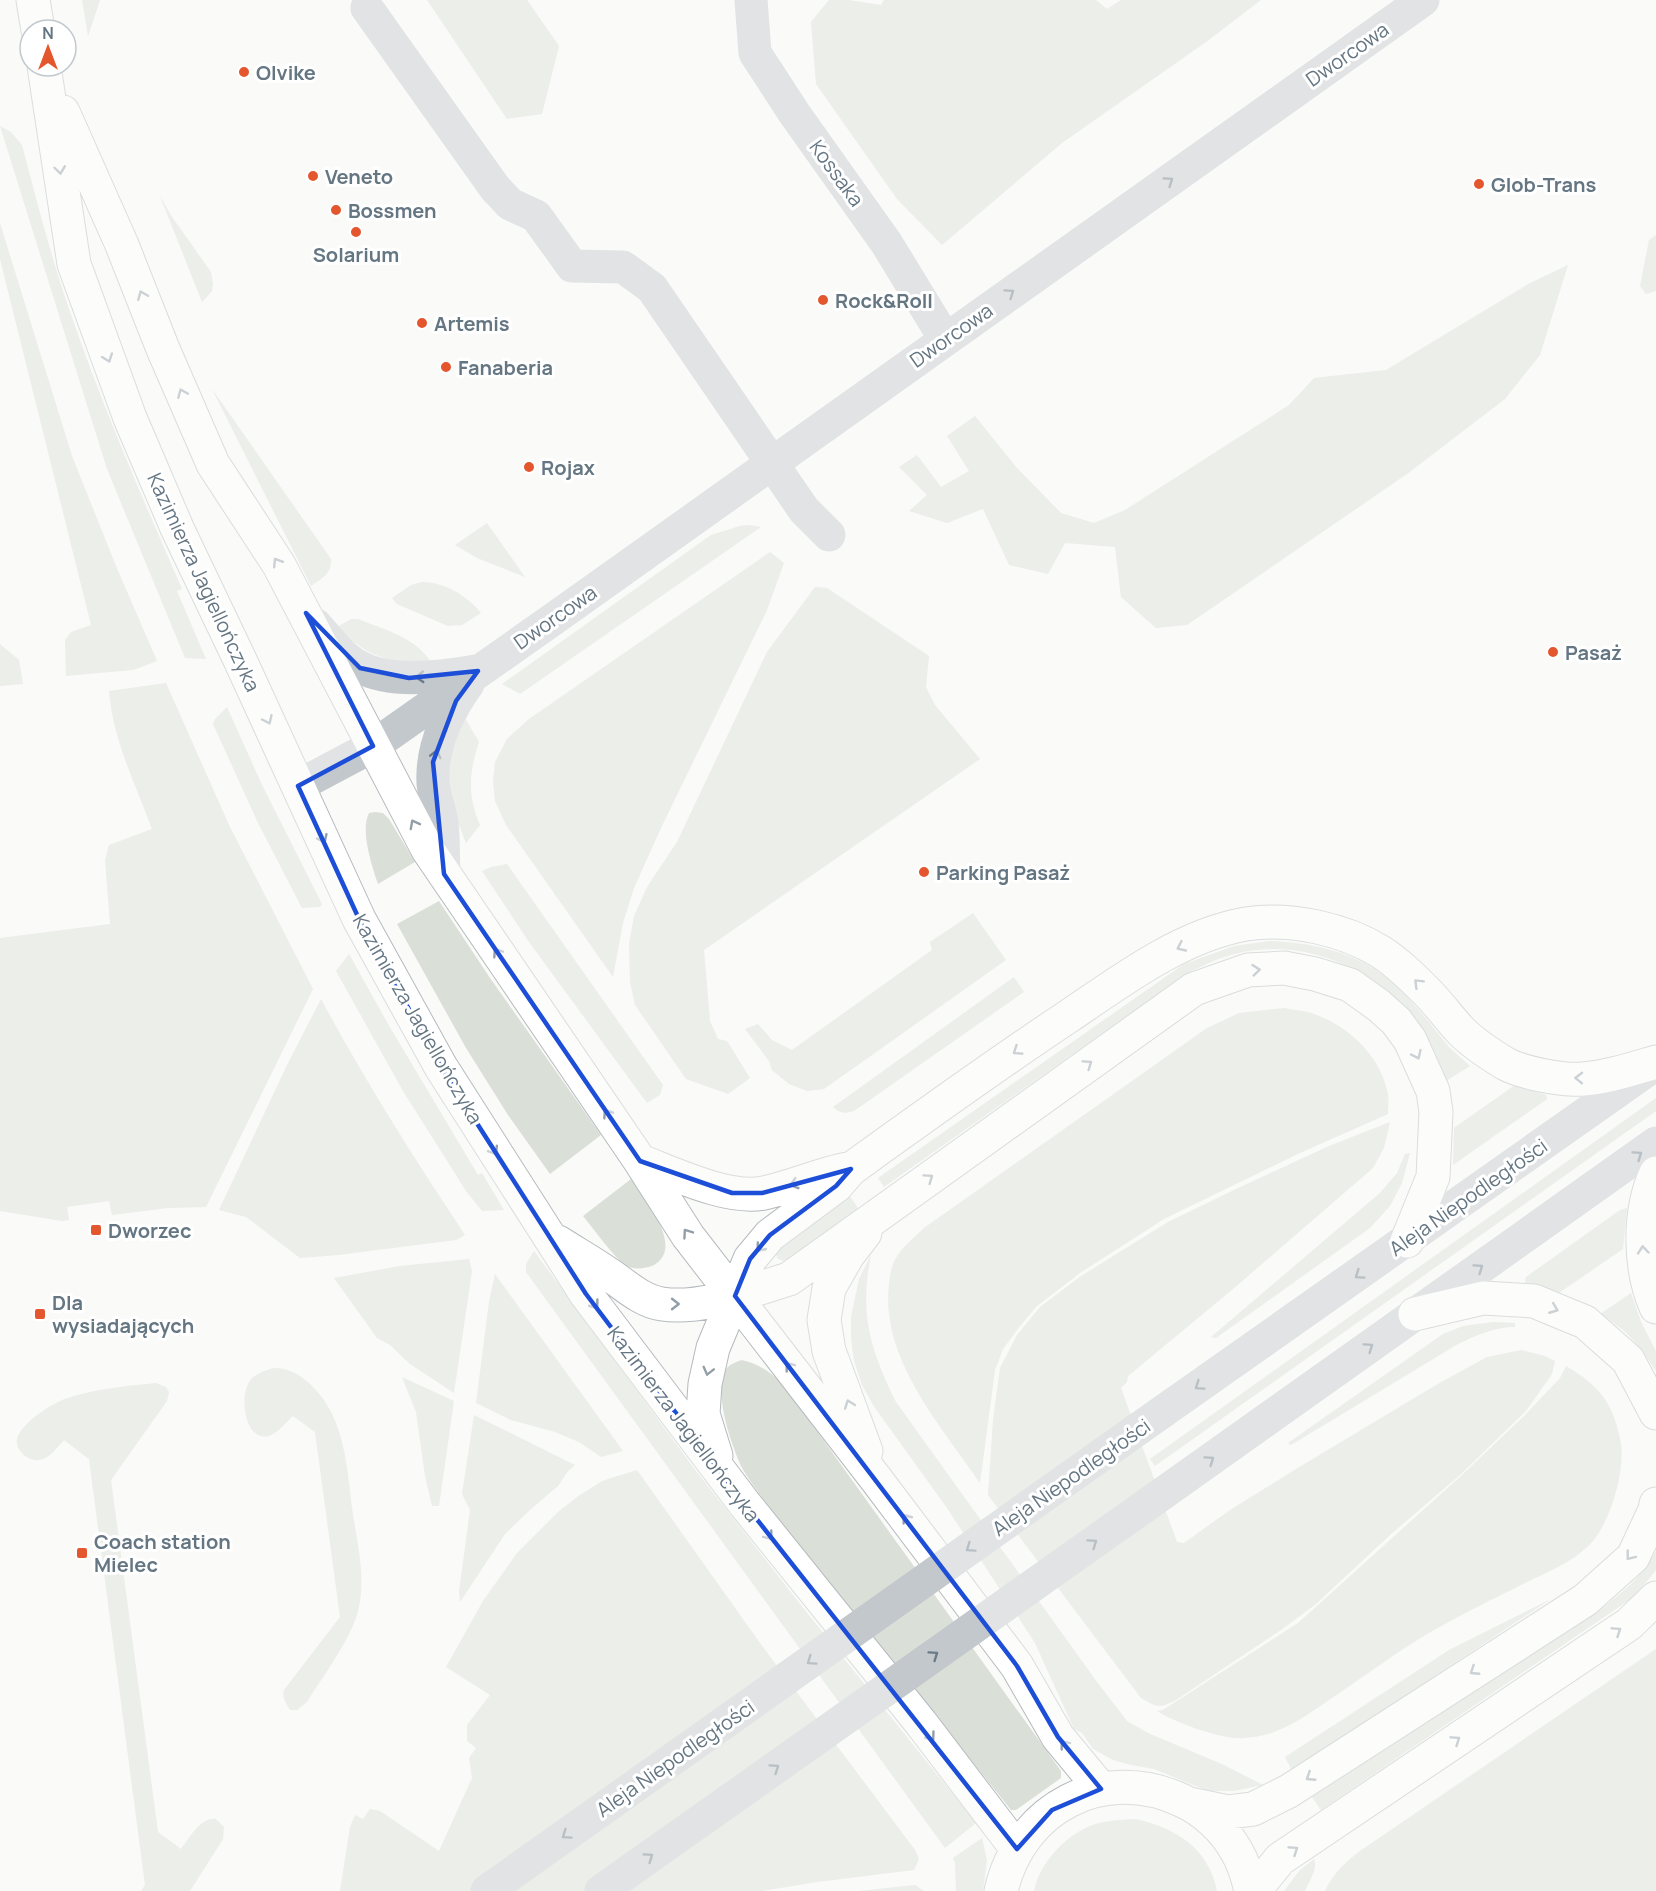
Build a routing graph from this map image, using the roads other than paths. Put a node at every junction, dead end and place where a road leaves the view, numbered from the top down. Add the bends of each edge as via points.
1 (33, 0) edge
2 (734, 0) edge
3 (752, 0) edge
4 (1423, 0) edge
5 (368, 8) dead end
6 (36, 18) edge
7 (755, 53) junction
8 (46, 78) edge
9 (49, 78) edge
10 (945, 339) junction
11 (772, 463) junction
12 (829, 535) dead end
13 (306, 613) junction
14 (478, 671) junction
15 (373, 746) junction
16 (298, 786) junction
17 (444, 874) junction
18 (1656, 1063) edge
19 (1656, 1143) edge
20 (640, 1161) junction
21 (851, 1169) junction
22 (1656, 1173) edge
23 (881, 1212) junction
24 (552, 1238) junction
25 (1407, 1241) junction
26 (735, 1296) junction
27 (1656, 1306) edge
28 (1415, 1314) junction
29 (1656, 1413) edge
30 (721, 1473) junction
31 (876, 1479) junction
32 (1656, 1504) edge
33 (1656, 1598) edge
34 (1101, 1789) junction
35 (1189, 1804) junction
36 (1017, 1849) junction
37 (487, 1891) edge
38 (601, 1891) edge
39 (1000, 1891) edge
40 (1253, 1891) edge

1 - 6 main road
2 - 7 street
3 - 7 street, Kossaka
10 -> 4 street, Dworcowa
5 - 11 street via 495,188 510,204 536,216 572,266 623,267 652,288
7 - 10 street, Kossaka via 887,244
8 -> 16 main road, Kazimierza Jagiellończyka via 74,264 130,418 177,528
13 -> 9 main road, Kazimierza Jagiellończyka via 213,464
10 - 11 street, Dworcowa
11 - 12 street via 804,510
11 - 14 street, Dworcowa
14 -> 13 street, Dworcowa via 409,678 360,668 339,652
13 - 15 main road, Kazimierza Jagiellończyka
14 - 15 street, Dworcowa
17 -> 14 street via 433,762 456,701
15 - 16 street, Dworcowa
17 -> 15 main road, Kazimierza Jagiellończyka
16 -> 24 main road, Kazimierza Jagiellończyka via 359,918 441,1068
20 -> 17 main road, Kazimierza Jagiellończyka
18 -> 21 main road via 1582,1079 1526,1071 1507,1064 1462,1032 1407,973 1357,939 1284,922 1247,924 1176,949 1135,972
18 - 25 street, Aleja Niepodległości
28 -> 19 street
21 -> 20 main road via 762,1193 732,1192
26 -> 20 main road, Kazimierza Jagiellończyka via 688,1236
21 -> 26 main road via 837,1186 770,1235 750,1259
27 -> 22 main road via 1650,1294 1642,1236 1650,1185
23 -> 25 main road via 1194,989 1248,970 1284,968 1350,985 1378,1005 1410,1040 1424,1071 1436,1112 1432,1177
23 - 26 main road via 789,1279
31 -> 23 main road via 829,1351 824,1320 829,1288
24 -> 26 main road via 634,1293 661,1304 691,1304
24 -> 30 main road, Kazimierza Jagiellończyka via 586,1294
25 -> 37 street, Aleja Niepodległości, bridge
26 -> 30 main road via 714,1348 705,1384 703,1414
31 -> 26 main road, Kazimierza Jagiellończyka
28 -> 29 main road via 1483,1299 1534,1301 1585,1322 1628,1360
38 -> 28 street, bridge
30 -> 36 main road, Kazimierza Jagiellończyka
34 -> 31 main road, Kazimierza Jagiellończyka via 1059,1737 1017,1666
32 -> 35 main road via 1633,1557 1585,1600 1289,1791 1253,1809 1228,1812
40 -> 33 main road via 1280,1859 1629,1623
34 - 35 main road via 1146,1788
34 - 36 main road via 1052,1810
35 - 40 main road via 1224,1833 1237,1851
36 - 39 main road

